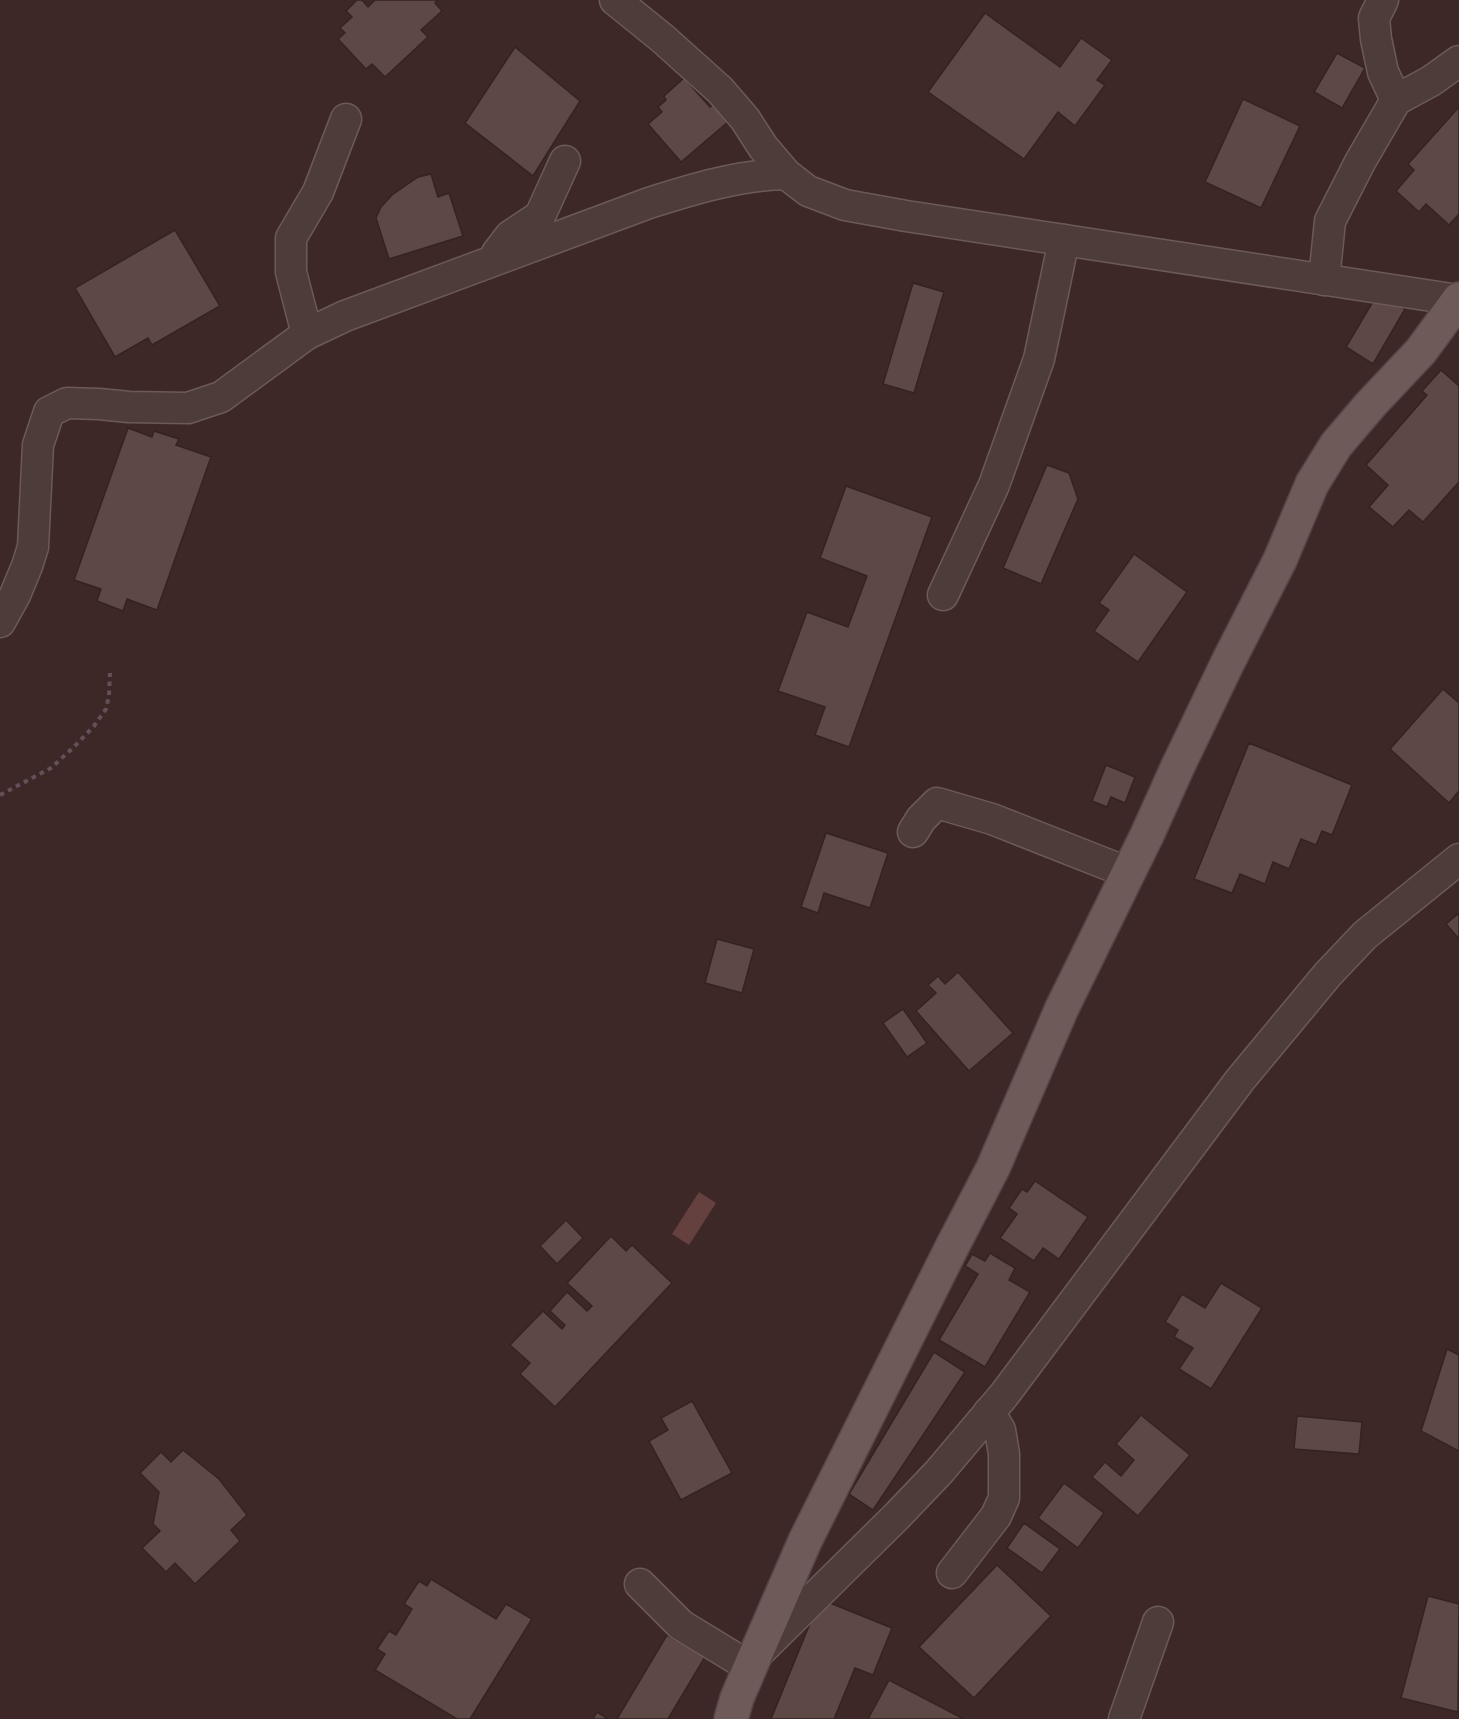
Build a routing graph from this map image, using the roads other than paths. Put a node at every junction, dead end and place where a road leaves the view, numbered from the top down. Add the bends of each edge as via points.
1 (615, 0) edge
2 (1383, 0) edge
3 (1459, 61) edge
4 (1396, 100) junction
5 (346, 119) dead end
6 (565, 161) dead end
7 (786, 174) junction
8 (1064, 240) junction
9 (492, 261) junction
10 (1324, 280) junction
11 (1459, 300) edge
12 (307, 334) junction
13 (943, 595) dead end
14 (0, 622) edge
15 (913, 832) dead end
16 (1459, 859) edge
17 (1129, 873) junction
18 (989, 1412) junction
19 (952, 1573) dead end
20 (639, 1584) dead end
21 (1158, 1622) dead end
22 (752, 1661) junction
23 (731, 1719) edge
24 (1124, 1719) edge

1 - 7 street via 720,90
2 - 4 street via 1374,18 1376,39 1383,72
3 - 4 street
4 - 10 street via 1330,221
5 - 12 street via 318,192 291,238 291,272
6 - 9 street via 540,216 510,237
7 - 8 street via 808,190 845,205
7 - 9 street via 760,174 680,193
8 - 10 street
8 - 13 street via 1039,359 994,485
9 - 12 street
10 - 11 street
11 - 17 main road via 1421,351 1336,445 1312,484 1280,560 1222,673
12 - 14 street via 221,397 188,408 67,403 49,412 38,445 33,548
15 - 17 street via 937,803 992,819
16 - 18 street via 1365,935 1328,974 1240,1080
17 - 22 main road via 1062,1008 993,1168 810,1530
18 - 19 street via 1000,1430 1004,1498 996,1516
18 - 22 street via 939,1472
20 - 22 street via 681,1624
21 - 24 street
22 - 23 main road

